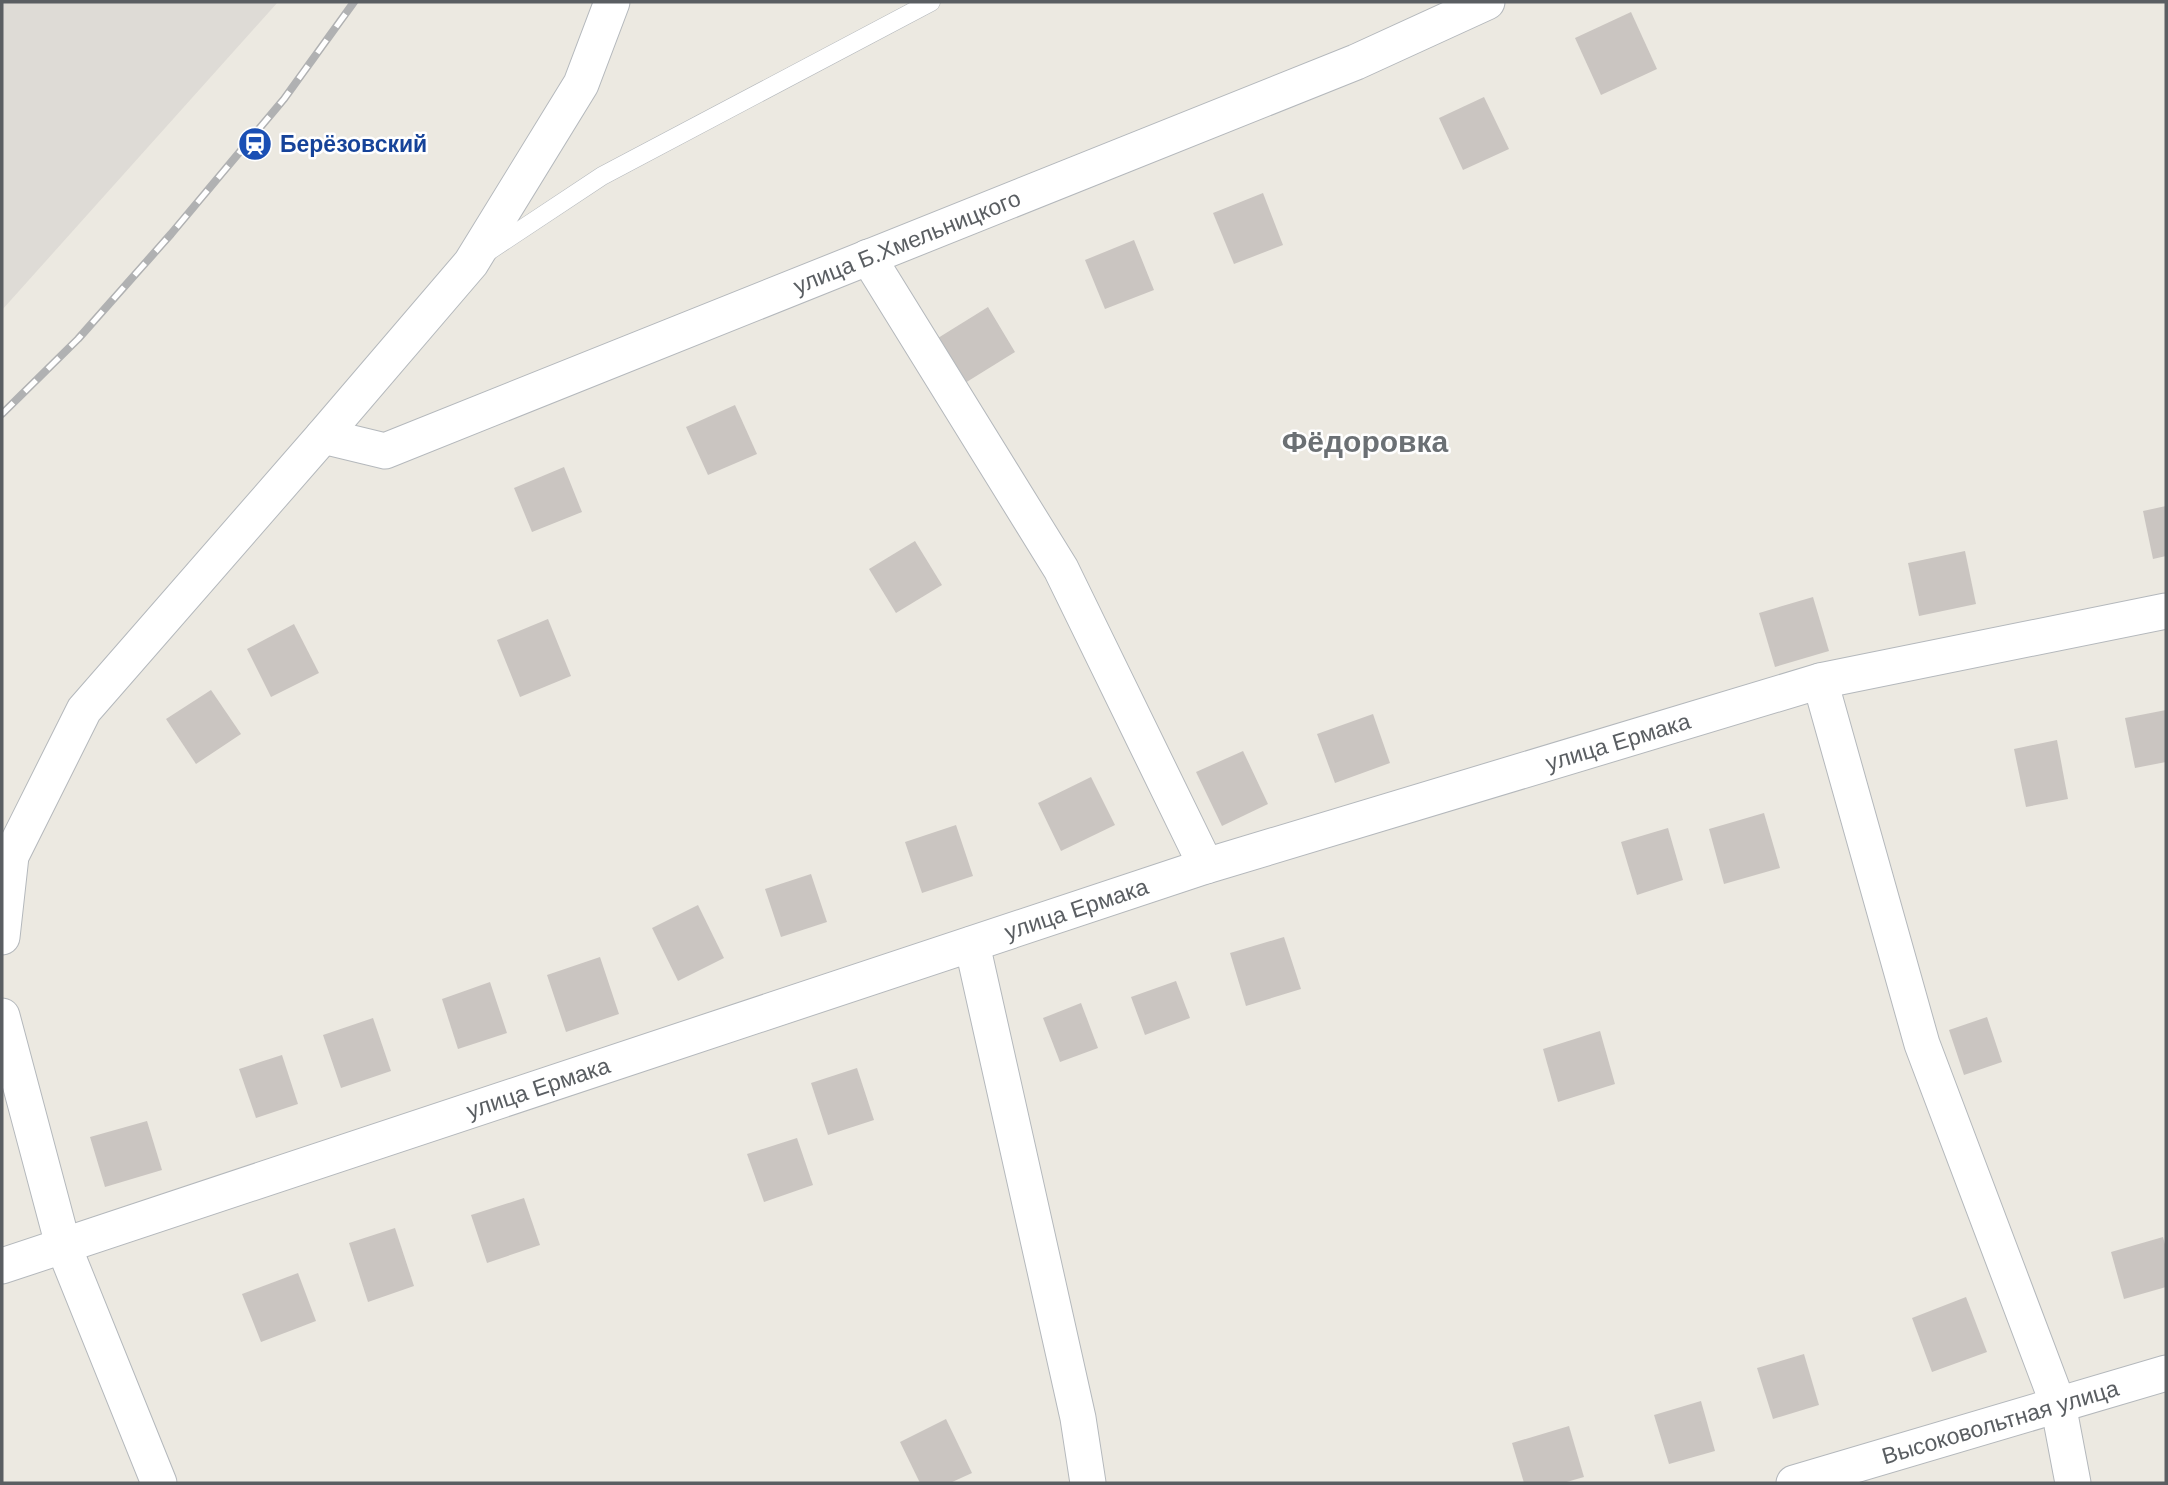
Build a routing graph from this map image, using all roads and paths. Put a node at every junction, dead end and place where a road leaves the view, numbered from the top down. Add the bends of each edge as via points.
1 (612, 2) edge
2 (931, 2) edge
3 (1487, 2) edge
4 (868, 257) junction
5 (471, 263) junction
6 (323, 436) junction
7 (2166, 611) edge
8 (1820, 681) junction
9 (1206, 866) junction
10 (2, 937) edge
11 (972, 944) junction
12 (2, 1016) edge
13 (63, 1245) junction
14 (2, 1266) edge
15 (2166, 1373) edge
16 (2058, 1404) junction
17 (159, 1483) edge
18 (1088, 1483) edge
19 (1794, 1483) edge
20 (2073, 1483) edge

1 - 5 street via 581,84
2 - 5 lane via 602,176
3 - 4 street, улица Б.Хмельницкого via 1356,62
4 - 6 street, улица Б.Хмельницкого via 384,451
4 - 9 street via 1061,569
5 - 6 street
6 - 10 street via 84,710 12,856
7 - 8 street, улица Ермака
8 - 9 street, улица Ермака
8 - 16 street via 1922,1044
9 - 11 street, улица Ермака
11 - 13 street, улица Ермака
11 - 18 street via 1079,1418
12 - 13 street
13 - 14 street, улица Ермака
13 - 17 street
15 - 16 street, Высоковольтная улица
16 - 19 street, Высоковольтная улица
16 - 20 street

